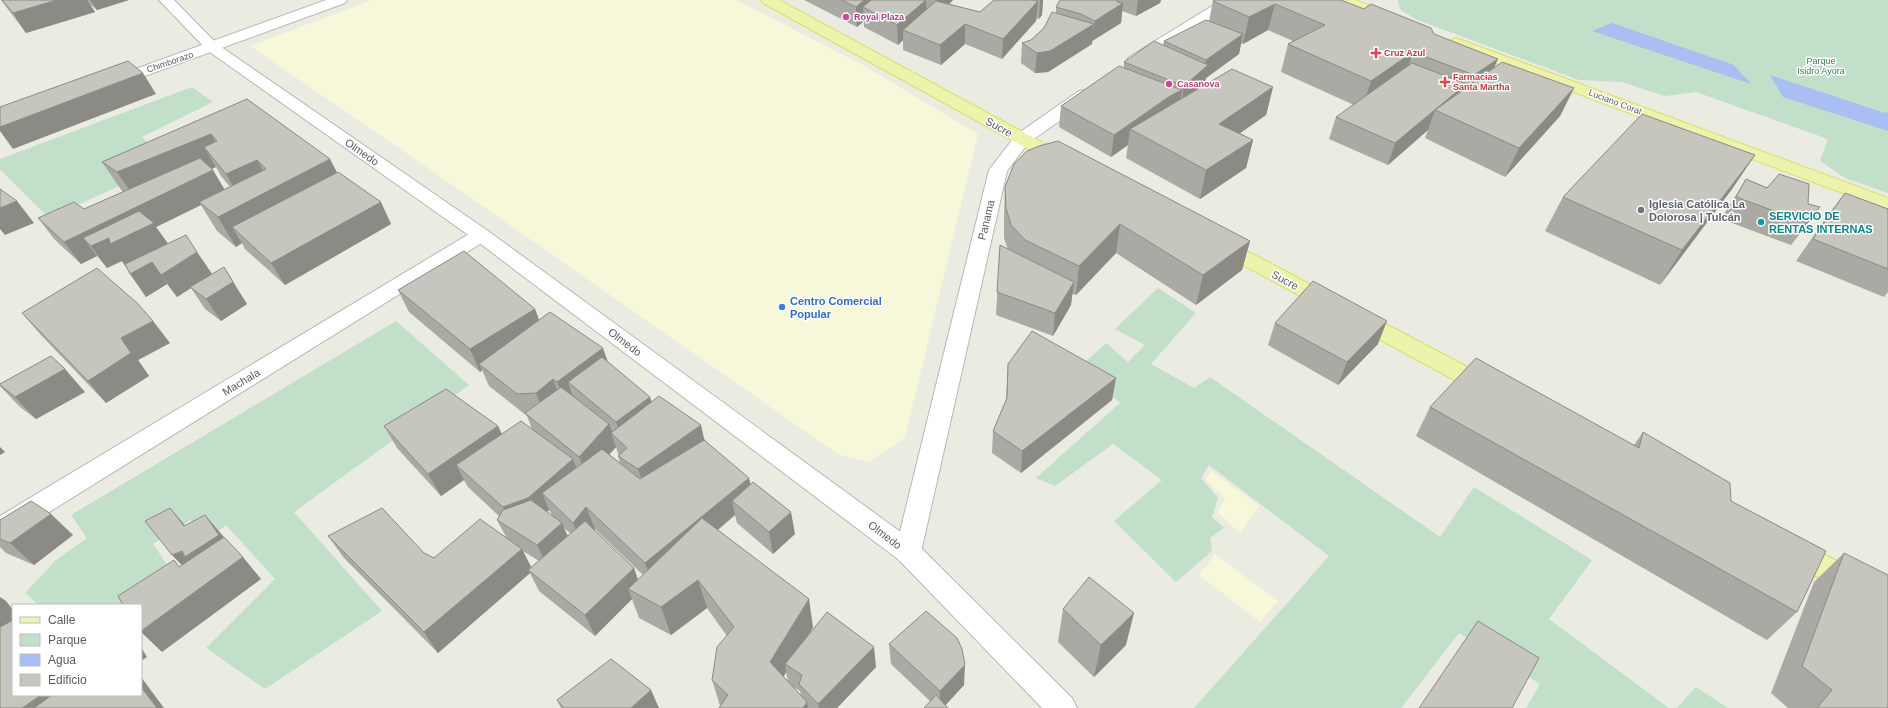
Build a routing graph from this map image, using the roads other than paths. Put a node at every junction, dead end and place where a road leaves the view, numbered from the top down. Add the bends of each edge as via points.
1 (166, 0) edge
2 (340, 0) edge
3 (768, 0) edge
4 (1232, 0) edge
5 (1342, 0) edge
6 (1409, 25) edge
7 (1439, 36) edge
8 (212, 47) junction
9 (1120, 71) edge
10 (1100, 84) edge
11 (103, 86) edge
12 (1022, 139) junction
13 (1078, 169) edge
14 (1888, 204) edge
15 (1198, 233) edge
16 (481, 235) junction
17 (1508, 399) edge
18 (0, 529) edge
19 (1775, 541) edge
20 (908, 552) junction
21 (1888, 602) edge
22 (1062, 708) edge

1 - 8 street, Olmedo
2 - 8 street, Chimborazo
3 - 12 main road, Sucre
4 - 9 street
5 - 6 main road
7 - 14 main road, Luciano Coral
8 - 11 street, Chimborazo
8 - 16 street, Olmedo
10 - 12 street, Panama
12 - 13 main road, Sucre
12 - 20 street, Panama via 998,170
15 - 17 main road, Sucre
16 - 18 street, Machala
16 - 20 street, Olmedo
19 - 21 main road
20 - 22 street, Olmedo

